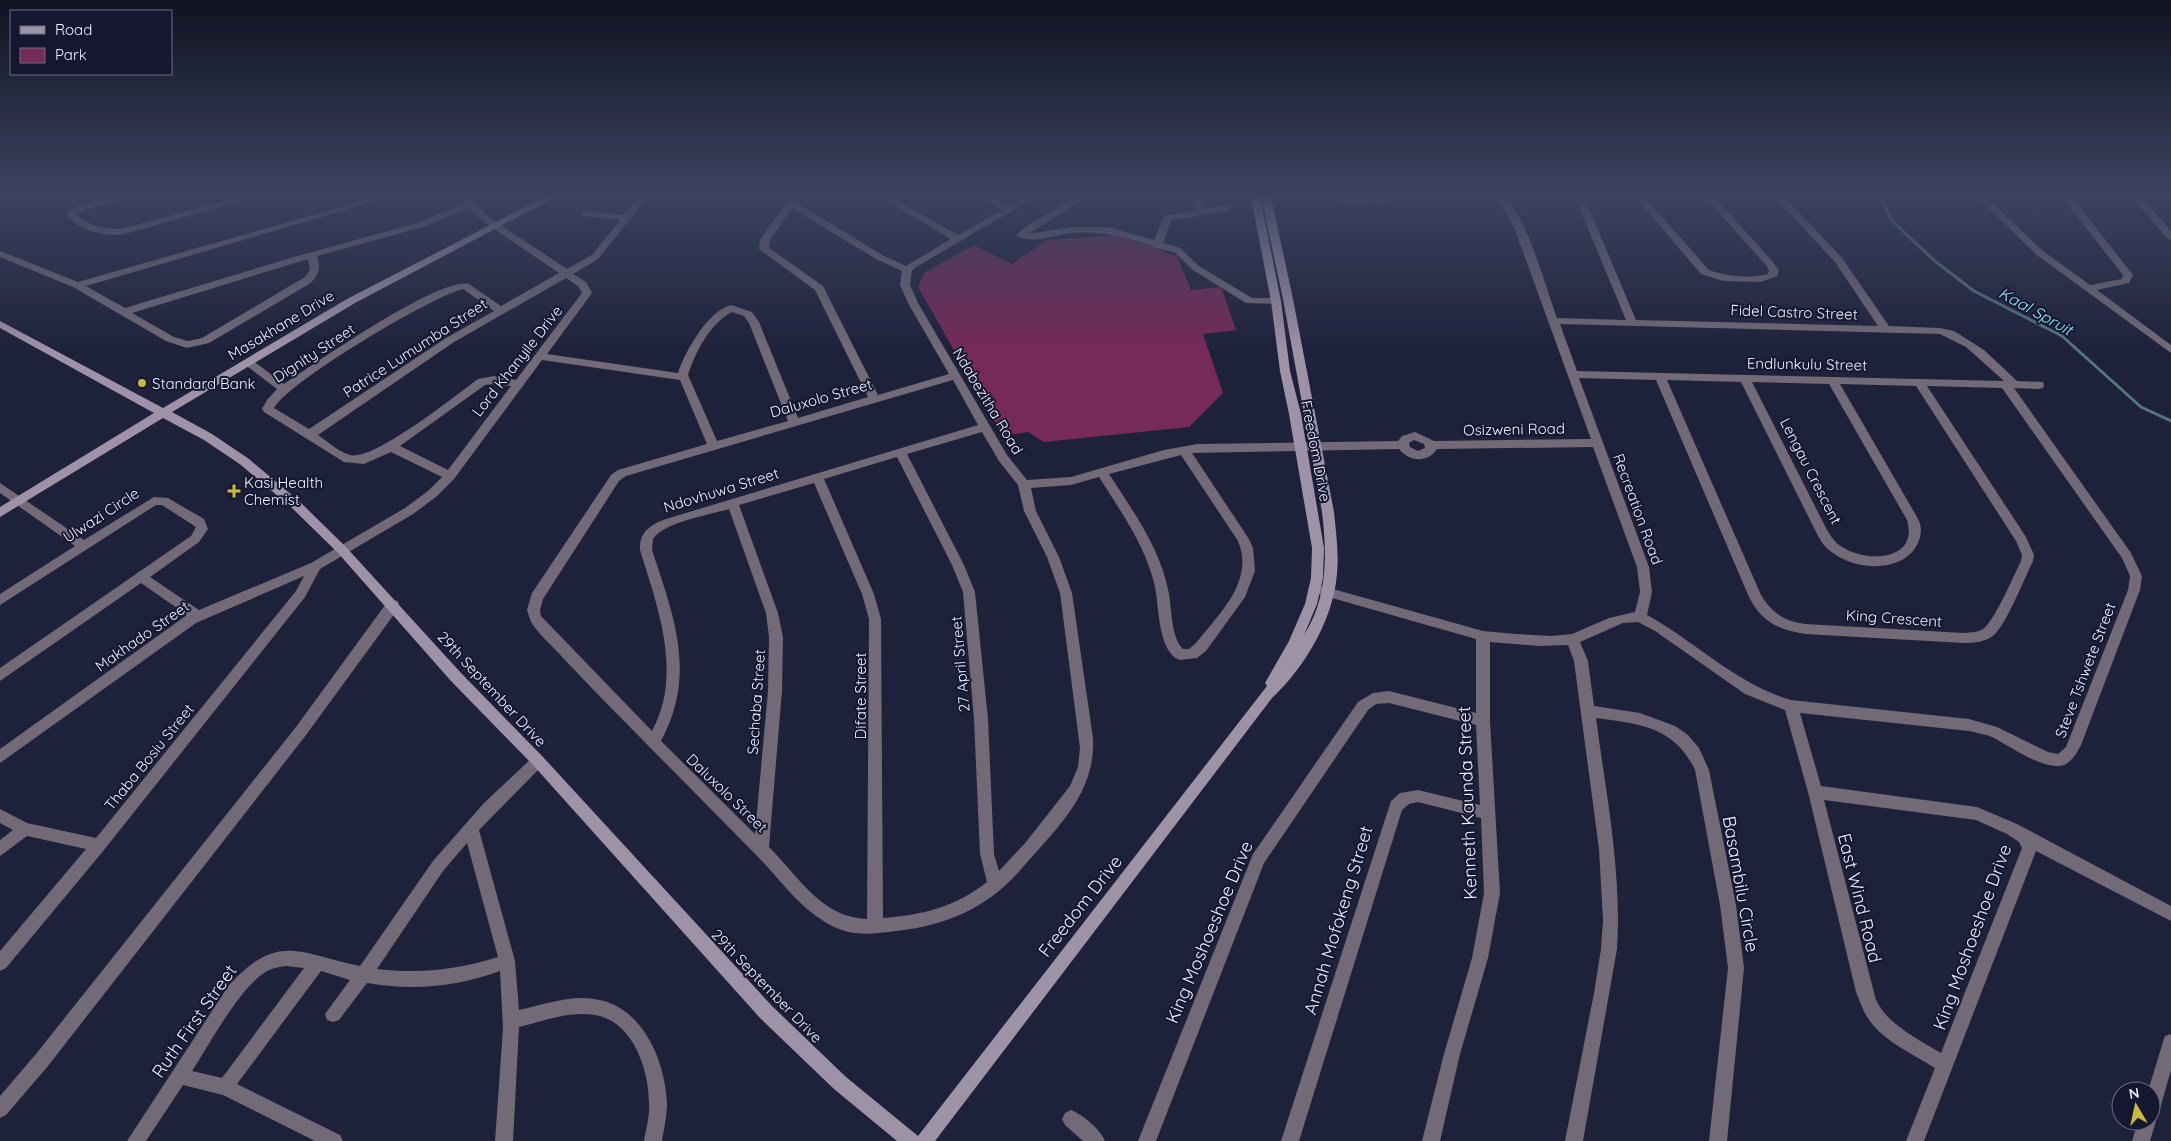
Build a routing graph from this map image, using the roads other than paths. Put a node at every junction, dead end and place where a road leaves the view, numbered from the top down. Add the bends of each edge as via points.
1 (216, 245) edge
2 (347, 245) edge
3 (456, 245) edge
4 (523, 245) edge
5 (606, 245) edge
6 (765, 245) edge
7 (860, 245) edge
8 (947, 245) edge
9 (1265, 245) edge
10 (1277, 245) edge
11 (1525, 245) edge
12 (1600, 245) edge
13 (1682, 245) edge
14 (1753, 245) edge
15 (1826, 245) edge
16 (2032, 245) edge
17 (2105, 245) edge
18 (1157, 246) edge
19 (0, 254) edge
20 (312, 255) junction
21 (907, 270) junction
22 (565, 274) junction
23 (77, 285) junction
24 (2088, 289) junction
25 (1276, 301) junction
26 (501, 311) junction
27 (124, 312) junction
28 (1554, 321) junction
29 (1632, 322) junction
30 (0, 324) edge
31 (1886, 330) junction
32 (2171, 350) edge
33 (539, 356) junction
34 (248, 362) junction
35 (1573, 374) junction
36 (955, 376) junction
37 (1660, 376) junction
38 (682, 377) junction
39 (1745, 378) junction
40 (1834, 380) junction
41 (1918, 381) junction
42 (518, 384) junction
43 (2010, 384) junction
44 (2040, 385) dead end
45 (284, 389) junction
46 (875, 400) junction
47 (162, 413) junction
48 (795, 423) junction
49 (984, 427) junction
50 (309, 435) junction
51 (1597, 444) junction
52 (391, 446) junction
53 (712, 446) junction
54 (1301, 446) junction
55 (1316, 446) junction
56 (1184, 450) junction
57 (901, 453) junction
58 (1102, 473) junction
59 (450, 476) junction
60 (818, 478) junction
61 (1024, 484) junction
62 (0, 487) edge
63 (20, 500) junction
64 (733, 504) junction
65 (0, 513) edge
66 (84, 546) junction
67 (342, 550) junction
68 (315, 566) junction
69 (142, 578) junction
70 (1321, 591) junction
71 (0, 600) edge
72 (393, 605) junction
73 (198, 616) junction
74 (1640, 616) junction
75 (1484, 636) junction
76 (1572, 639) junction
77 (0, 676) edge
78 (1791, 706) junction
79 (1588, 711) junction
80 (1483, 722) junction
81 (653, 743) junction
82 (0, 757) edge
83 (538, 761) junction
84 (1815, 792) junction
85 (1489, 814) junction
86 (0, 816) edge
87 (471, 828) junction
88 (25, 829) junction
89 (2024, 837) junction
90 (99, 845) junction
91 (0, 849) edge
92 (761, 849) junction
93 (996, 886) junction
94 (2171, 914) edge
95 (874, 926) junction
96 (507, 961) junction
97 (318, 962) junction
98 (0, 963) edge
99 (364, 974) junction
100 (333, 1014) dead end
101 (512, 1020) junction
102 (2171, 1042) edge
103 (1946, 1065) junction
104 (180, 1076) junction
105 (2159, 1081) edge
106 (225, 1087) junction
107 (0, 1109) edge
108 (1071, 1119) dead end
109 (136, 1141) edge
110 (334, 1141) edge
111 (504, 1141) edge
112 (653, 1141) edge
113 (911, 1141) edge
114 (924, 1141) edge
115 (1096, 1141) edge
116 (1147, 1141) edge
117 (1290, 1141) edge
118 (1431, 1141) edge
119 (1574, 1141) edge
120 (1718, 1141) edge
121 (1915, 1141) edge

1 - 23 street
2 - 20 street
3 - 34 street, Masakhane Drive via 356,298
4 - 22 street, Lord Khanyile Drive
5 - 22 street, Patrice Lumumba Street via 599,254
6 - 46 street via 764,250 819,288
7 - 21 street
8 - 21 street
9 - 25 street, Freedom Drive
10 - 55 street, Freedom Drive
11 - 28 street, Recreation Road
12 - 29 street
13 - 14 street via 1705,272 1723,278 1761,279 1772,276 1774,270
15 - 31 street via 1840,260
16 - 24 street
17 - 24 street via 2128,278
18 - 25 street via 1179,251 1201,271 1250,301
19 - 23 street
20 - 27 street
20 - 27 street via 316,268 309,279 201,342 178,343
21 - 36 street, Ndabezitha Road via 907,291
22 - 26 street, Patrice Lumumba Street
22 - 33 street, Lord Khanyile Drive via 584,286 586,296
23 - 27 street
24 - 32 street
25 - 54 street, Freedom Drive via 1285,371
26 - 45 street, Dignity Street via 465,286 454,287 408,311
26 - 50 street, Patrice Lumumba Street via 450,340
28 - 29 street, Fidel Castro Street
28 - 35 street, Recreation Road
29 - 31 street, Fidel Castro Street
30 - 47 street, 29th September Drive
31 - 43 street, Fidel Castro Street via 1954,335 1995,365
33 - 38 street
33 - 42 street, Lord Khanyile Drive
34 - 45 street
34 - 47 street, Masakhane Drive
35 - 37 street, Endlunkulu Street
35 - 51 street, Recreation Road
36 - 46 street, Daluxolo Street
36 - 49 street, Ndabezitha Road
37 - 39 street, Endlunkulu Street
37 - 41 street, King Crescent via 1755,597 1772,619 1792,628 1978,637 1989,632 1996,623 2028,555 2022,540
38 - 48 street via 693,352 718,316 727,309 738,309 754,322
38 - 53 street
39 - 40 street, Endlunkulu Street
39 - 40 street, Lengau Crescent via 1822,532 1833,546 1858,558 1896,560 1908,552 1915,536 1913,520
40 - 41 street, Endlunkulu Street
41 - 43 street, Endlunkulu Street
42 - 52 street, Dignity Street via 494,380 482,382
42 - 59 street, Lord Khanyile Drive
43 - 44 street, Endlunkulu Street
43 - 78 street, Steve Tshwete Street via 2127,556 2136,576 2134,590 2071,751 2060,760 2052,759 1992,731 1969,725
45 - 50 street, Dignity Street via 268,409
46 - 48 street, Daluxolo Street
47 - 63 street, Masakhane Drive
47 - 67 street, 29th September Drive via 208,437 245,462
48 - 53 street, Daluxolo Street
49 - 57 street, Ndovhuwa Street
49 - 61 street, Ndabezitha Road
50 - 52 street, Dignity Street via 356,460 372,457
51 - 55 street, Osizweni Road via 1431,445 1415,436 1406,439 1403,445
51 - 74 street, Recreation Road via 1643,567 1646,592
52 - 59 street
53 - 81 street, Daluxolo Street via 632,468 615,478 537,596 532,610 538,622
54 - 55 street
54 - 56 street
54 - 70 street, Freedom Drive via 1318,542
55 - 70 street, Freedom Drive via 1331,531 1332,561
56 - 58 street
56 - 58 street via 1243,539 1249,571 1241,594 1201,647 1188,655 1180,655 1172,646 1154,560 1144,538
57 - 60 street, Ndovhuwa Street
57 - 93 street, 27 April Street via 969,592 981,719 987,854
58 - 61 street via 1059,483
59 - 67 street, Lord Khanyile Drive via 409,511
60 - 64 street, Ndovhuwa Street
60 - 95 street, Difate Street via 868,594 875,618
61 - 93 street, Daluxolo Street via 1030,512 1053,557 1066,593 1086,756 1083,774 1068,801
62 - 63 street
63 - 65 street, Masakhane Drive
63 - 66 street
64 - 81 street, Ndovhuwa Street via 662,524 646,539 646,550 670,631 674,660 667,714
64 - 92 street, Sechaba Street via 772,613 776,637 775,691
66 - 69 street, Ulwazi Circle via 160,499 200,522 202,530 195,539
66 - 71 street, Ulwazi Circle
67 - 68 street, Makhado Street
67 - 72 street, 29th September Drive
68 - 73 street, Makhado Street
68 - 90 street, Thaba Bosiu Street via 301,594
69 - 73 street
69 - 77 street, Ulwazi Circle
70 - 75 street
70 - 114 street, Freedom Drive via 1311,604 1298,637 1267,694
72 - 83 street, 29th September Drive via 456,677
72 - 107 street via 301,731 48,1053
73 - 82 street, Makhado Street
74 - 76 street via 1627,616
74 - 78 street, Steve Tshwete Street via 1749,690 1770,701
75 - 76 street
75 - 80 street, Kenneth Kaunda Street
76 - 79 street via 1581,661
78 - 84 street, East Wind Road
79 - 119 street via 1606,849 1611,920 1602,993
79 - 120 street, Basambilu Circle via 1648,720 1669,728 1693,749 1702,770 1728,905 1736,968
80 - 85 street, Kenneth Kaunda Street
80 - 116 street, King Moshoeshoe Drive via 1388,697 1373,699 1363,706 1258,859
81 - 92 street, Daluxolo Street
83 - 87 street
83 - 113 street, 29th September Drive via 766,1012 840,1083
84 - 89 street, King Moshoeshoe Drive via 1977,814 2012,828
84 - 103 street, East Wind Road via 1869,1005 1891,1029
85 - 117 street, Annah Mofokeng Street via 1418,796 1405,798 1396,806
85 - 118 street, Kenneth Kaunda Street via 1492,893 1488,924
86 - 88 street
87 - 96 street
87 - 99 street via 428,879
88 - 90 street
88 - 91 street
89 - 94 street
89 - 103 street, King Moshoeshoe Drive via 2030,848
90 - 98 street, Thaba Bosiu Street
92 - 95 street, Daluxolo Street via 809,902 824,913 841,923
93 - 95 street, Daluxolo Street via 971,904 950,913 924,920
96 - 99 street, Ruth First Street via 470,974 433,980
96 - 101 street
97 - 99 street, Ruth First Street
97 - 104 street, Ruth First Street via 279,958 256,969 235,992
97 - 106 street
99 - 100 street
101 - 111 street
101 - 112 street via 581,1007 599,1008 616,1014 638,1039 652,1064 658,1104
102 - 105 street
103 - 121 street, King Moshoeshoe Drive
104 - 106 street
104 - 109 street, Ruth First Street
106 - 110 street
108 - 115 street

